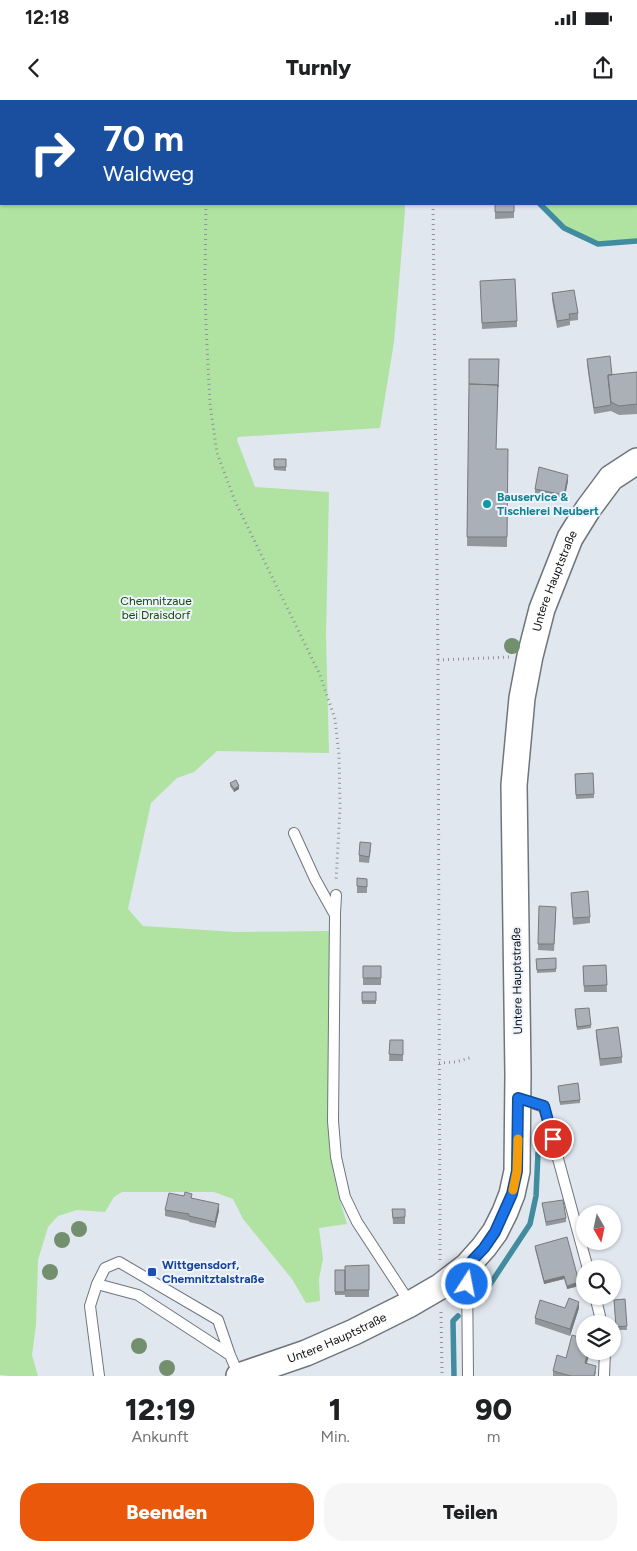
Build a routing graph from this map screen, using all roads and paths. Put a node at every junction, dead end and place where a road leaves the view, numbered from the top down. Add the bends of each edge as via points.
1 (206, 205) edge
2 (433, 205) edge
3 (637, 461) edge
4 (530, 656) junction
5 (438, 660) junction
6 (294, 833) dead end
7 (336, 895) joint
8 (335, 915) junction
9 (473, 1057) dead end
10 (439, 1062) junction
11 (518, 1098) junction
12 (586, 1260) edge
13 (467, 1266) junction
14 (97, 1284) junction
15 (440, 1286) junction
16 (410, 1304) junction
17 (605, 1360) edge
18 (236, 1369) edge
19 (99, 1376) edge
20 (442, 1376) edge
21 (468, 1376) edge
22 (604, 1376) edge

1 - 7 path via 206,335 217,453 235,501 320,675 335,719 340,808
2 - 5 path
3 - 4 street, Untere Hauptstraße via 621,470 603,488 570,538 542,609
4 - 5 path
4 - 11 street, Untere Hauptstraße via 522,698 514,785
5 - 10 path
6 - 8 lane
7 - 8 lane
8 - 16 lane via 333,1121 336,1157 345,1197 356,1222
9 - 10 path
10 - 15 path
11 - 12 lane via 544,1106
11 - 13 street, Untere Hauptstraße via 517,1171 512,1194 495,1232
13 - 15 street, Untere Hauptstraße
13 - 21 lane
14 - 18 lane via 138,1295
14 - 18 lane via 106,1268 119,1262 218,1320
14 - 19 lane via 90,1306
15 - 16 street, Untere Hauptstraße
15 - 20 path
16 - 18 street, Untere Hauptstraße via 306,1353
17 - 22 lane

